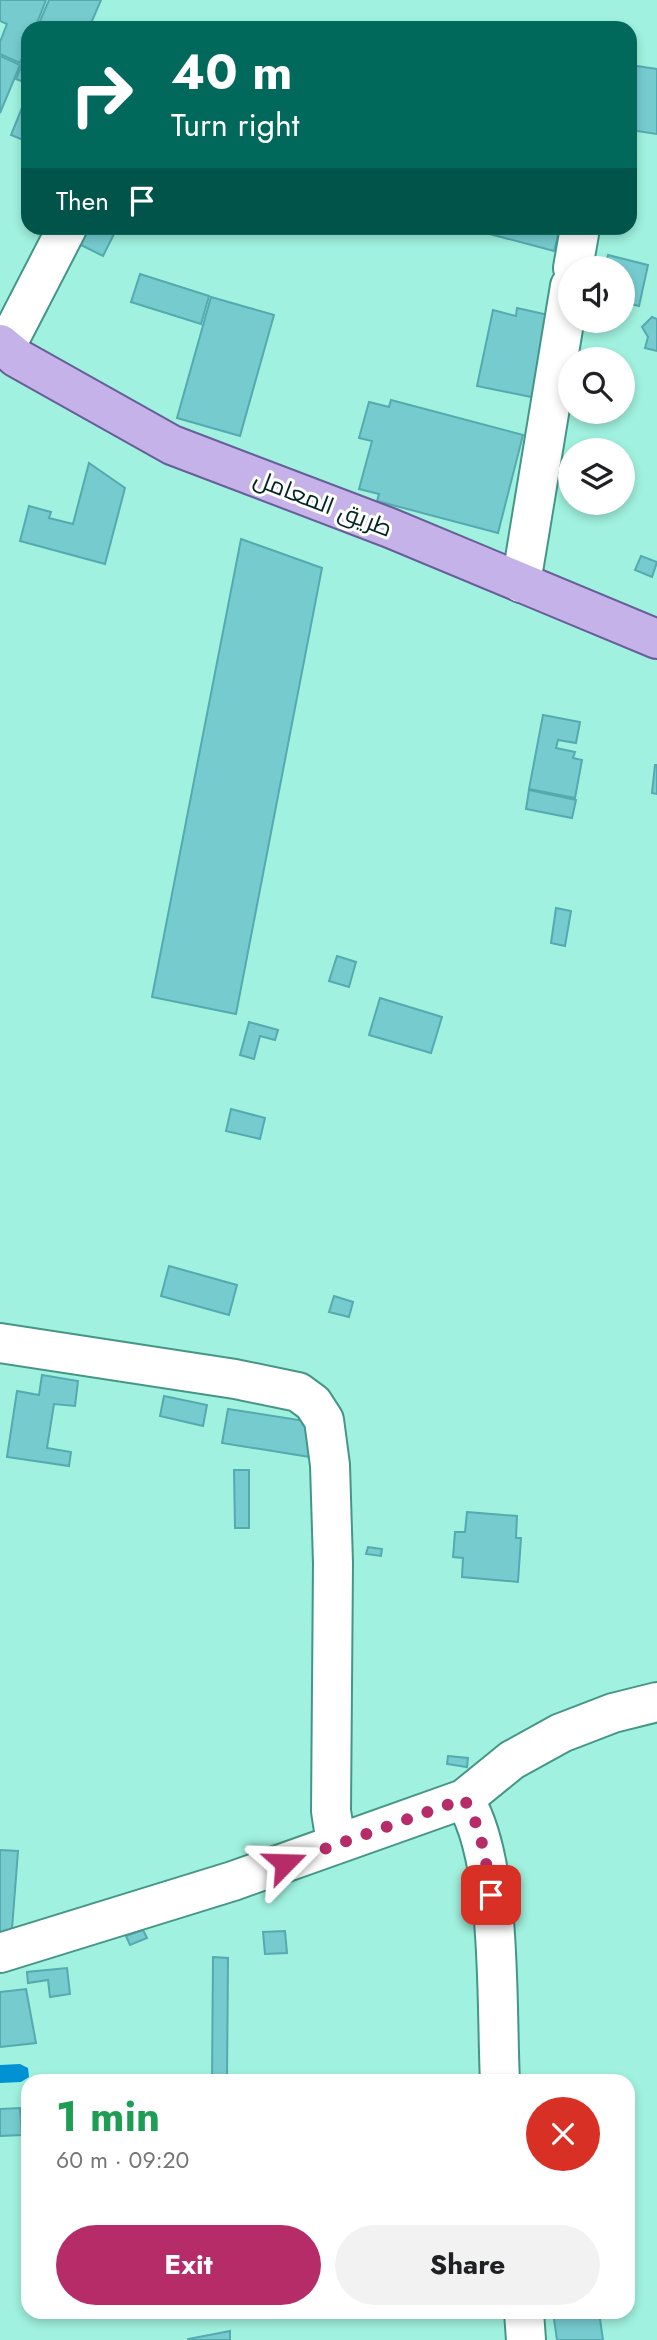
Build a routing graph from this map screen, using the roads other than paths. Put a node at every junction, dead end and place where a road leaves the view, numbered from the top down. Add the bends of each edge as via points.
1 (63, 235) edge
2 (579, 235) edge
3 (575, 256) edge
4 (562, 333) edge
5 (3, 346) edge
6 (521, 583) junction
7 (657, 639) edge
8 (0, 1343) edge
9 (657, 1702) edge
10 (464, 1799) junction
11 (336, 1843) junction
12 (0, 1953) edge
13 (500, 2074) edge
14 (524, 2319) edge
15 (526, 2340) edge

1 - 5 street
2 - 3 street
4 - 6 street
5 - 6 main road, طريق المعامل via 172,445
6 - 7 main road, طريق المعامل
8 - 11 street via 235,1379 298,1392 313,1403 324,1420 330,1465 331,1811
9 - 10 street via 561,1733 512,1760
10 - 11 street
10 - 13 street via 484,1847 491,1895
11 - 12 street via 233,1881
14 - 15 street

